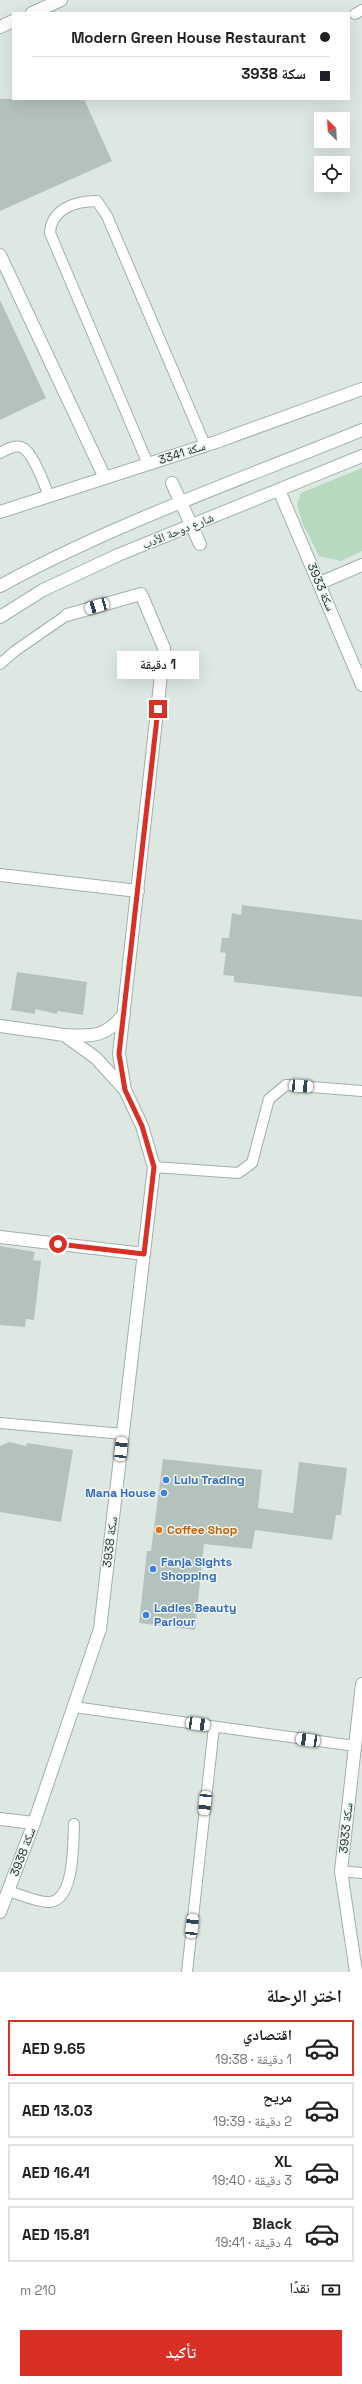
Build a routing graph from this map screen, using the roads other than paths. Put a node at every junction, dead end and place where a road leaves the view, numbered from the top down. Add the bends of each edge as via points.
1 (61, 0) edge
2 (34, 12) edge
3 (12, 21) edge
4 (0, 27) edge
5 (0, 255) edge
6 (362, 389) edge
7 (362, 430) edge
8 (205, 445) junction
9 (0, 452) edge
10 (362, 456) edge
11 (148, 464) junction
12 (105, 478) junction
13 (172, 483) dead end
14 (279, 490) junction
15 (49, 496) junction
16 (182, 502) junction
17 (0, 512) edge
18 (192, 525) junction
19 (200, 544) dead end
20 (362, 564) edge
21 (320, 583) junction
22 (0, 586) edge
23 (67, 615) joint
24 (0, 617) edge
25 (0, 664) edge
26 (362, 685) edge
27 (0, 875) edge
28 (138, 891) junction
29 (124, 1014) junction
30 (0, 1026) edge
31 (64, 1035) junction
32 (125, 1090) junction
33 (362, 1091) edge
34 (154, 1167) junction
35 (0, 1237) edge
36 (144, 1254) junction
37 (0, 1423) edge
38 (123, 1434) junction
39 (362, 1684) edge
40 (74, 1707) junction
41 (214, 1727) junction
42 (355, 1746) junction
43 (0, 1819) edge
44 (34, 1823) junction
45 (74, 1824) dead end
46 (341, 1871) junction
47 (362, 1873) edge
48 (8, 1891) junction
49 (0, 1912) edge
50 (187, 1972) edge
51 (356, 1972) edge

1 - 2 street
3 - 4 street
5 - 12 street
6 - 8 street, سكة 3341
7 - 16 street, شارع دوحة الأدب
8 - 11 street, سكة 3341
8 - 11 lane via 107,216 97,201 80,201 59,212 50,223 50,233
9 - 15 lane via 12,447 21,447 29,451
10 - 14 street, شارع دوحة الأدب
11 - 12 street, سكة 3341
12 - 15 street, سكة 3341
13 - 16 street
14 - 18 street, شارع دوحة الأدب
14 - 21 street, سكة 3933
15 - 17 street, سكة 3341
16 - 18 street
16 - 22 street, شارع دوحة الأدب via 57,555
18 - 19 street
18 - 24 street, شارع دوحة الأدب via 118,555 43,590
20 - 21 street
21 - 26 street, سكة 3933
23 - 25 lane
23 - 28 street, سكة 3938 via 141,594 164,648
27 - 28 street
28 - 29 street, سكة 3938
29 - 31 street, سكة 3938 via 116,1024 100,1035
29 - 32 street, سكة 3938 via 119,1054
30 - 31 street, سكة 3938
31 - 32 street, سكة 3938 via 96,1058
32 - 34 street, سكة 3938 via 142,1126
33 - 34 lane via 286,1085 269,1099 252,1163 238,1174
34 - 36 street, سكة 3938
35 - 36 street
36 - 38 street, سكة 3938
37 - 38 lane
38 - 40 street, سكة 3938 via 100,1629
39 - 42 street, سكة 3933
40 - 41 lane
40 - 44 street, سكة 3938
41 - 42 lane
41 - 50 lane
42 - 46 street, سكة 3933
43 - 44 street
44 - 48 street, سكة 3938
45 - 48 lane via 68,1885 64,1895 49,1902
46 - 47 lane
46 - 51 street, سكة 3933
48 - 49 street, سكة 3938

